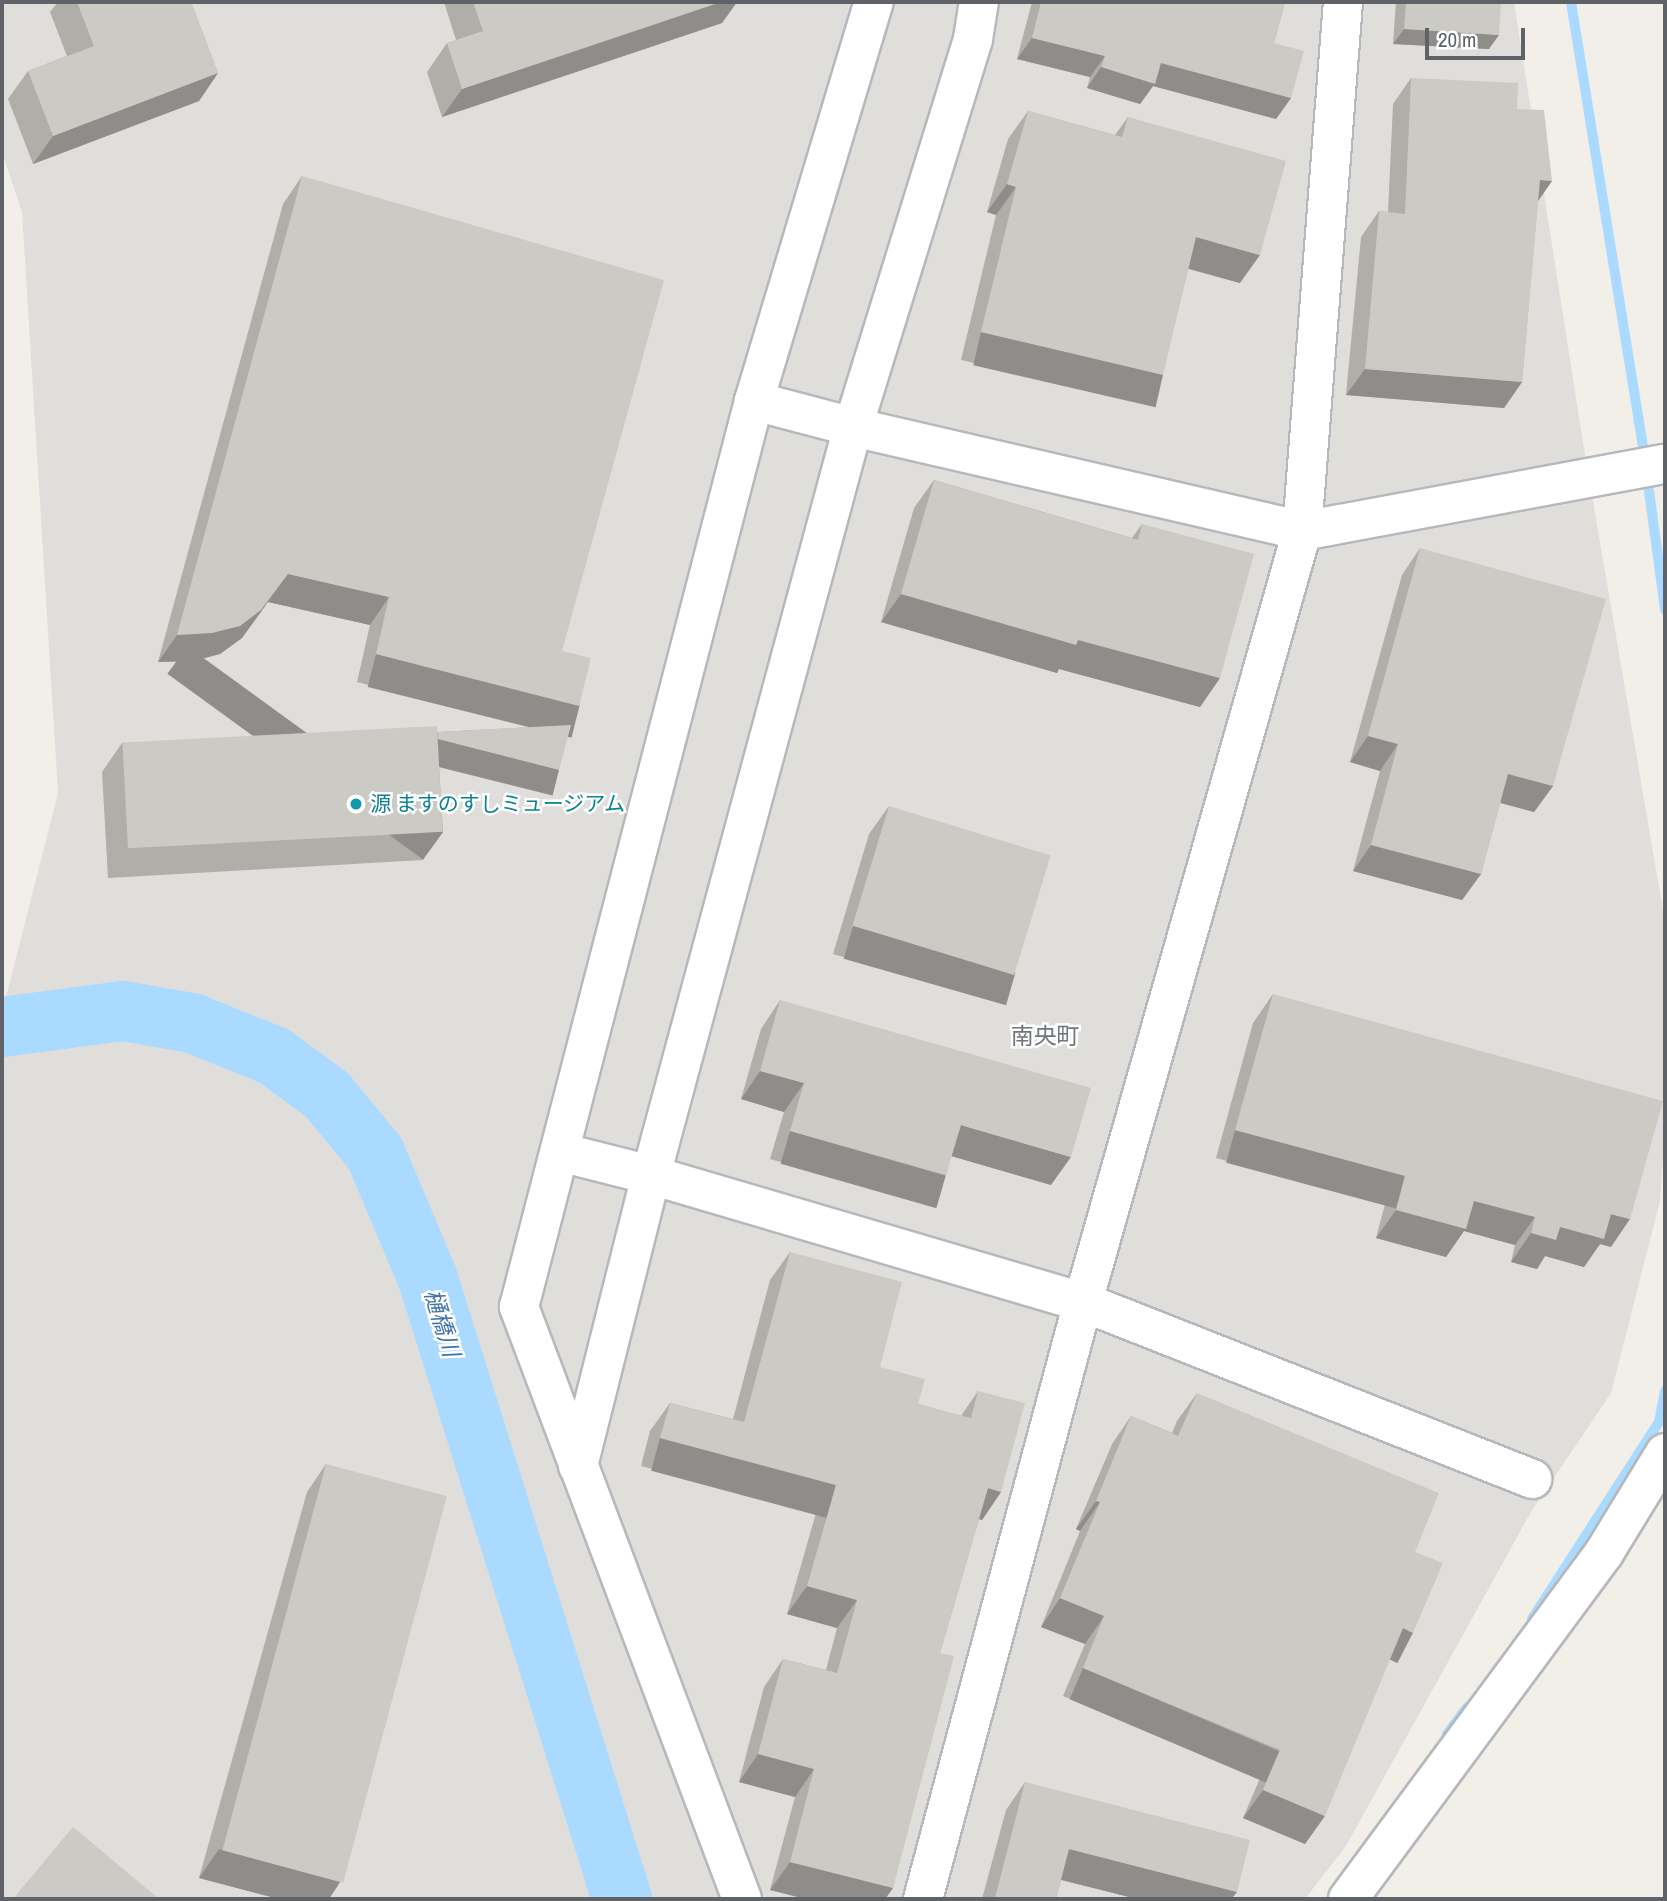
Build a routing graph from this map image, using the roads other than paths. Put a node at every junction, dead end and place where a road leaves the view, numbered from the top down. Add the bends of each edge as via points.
1 (874, 2) edge
2 (979, 2) edge
3 (1343, 2) edge
4 (754, 401) junction
5 (853, 427) junction
6 (1664, 472) edge
7 (1302, 531) junction
8 (560, 1152) junction
9 (651, 1175) junction
10 (1083, 1302) junction
11 (1665, 1453) edge
12 (578, 1466) junction
13 (1532, 1479) dead end
14 (742, 1899) edge
15 (923, 1899) edge
16 (1348, 1899) edge

1 - 4 street
2 - 5 street via 973,38
3 - 7 street
4 - 5 street
4 - 8 street
5 - 7 street
5 - 9 street
6 - 7 street
7 - 10 street
8 - 9 street
8 - 12 street via 519,1307
9 - 10 street
9 - 12 street
10 - 13 street
10 - 15 street
11 - 16 street via 1604,1553
12 - 14 street

